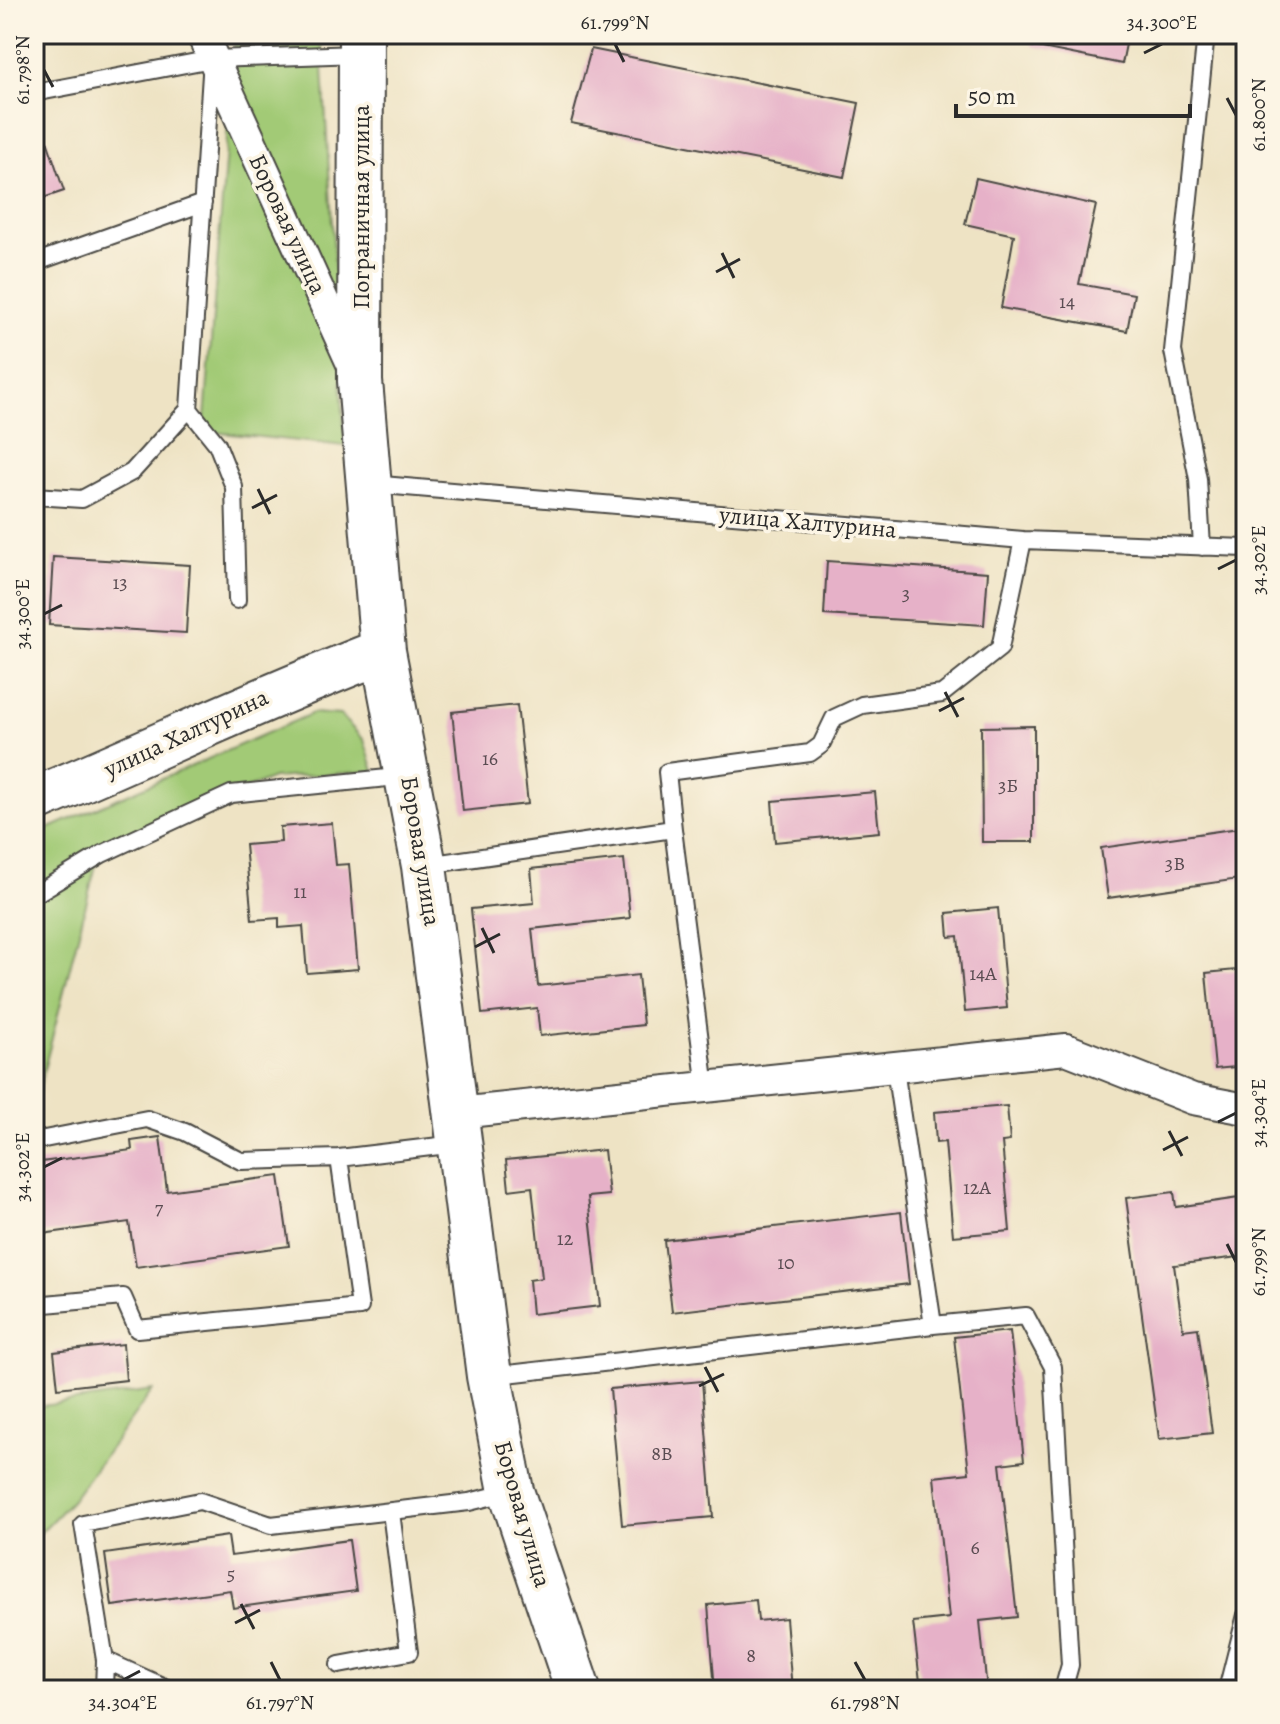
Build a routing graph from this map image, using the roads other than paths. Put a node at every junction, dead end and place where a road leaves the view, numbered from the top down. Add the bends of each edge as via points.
1 (1206, 34) edge
2 (361, 44) edge
3 (207, 46) edge
4 (34, 93) edge
5 (203, 203) junction
6 (34, 263) edge
7 (360, 381) junction
8 (189, 409) junction
9 (371, 484) junction
10 (34, 496) edge
11 (1023, 540) junction
12 (1202, 547) junction
13 (1246, 548) edge
14 (237, 600) dead end
15 (383, 651) junction
16 (410, 776) junction
17 (34, 800) edge
18 (673, 829) junction
19 (424, 866) junction
20 (34, 895) edge
21 (895, 1069) junction
22 (706, 1088) junction
23 (1246, 1109) edge
24 (460, 1129) junction
25 (34, 1141) edge
26 (339, 1158) junction
27 (34, 1305) edge
28 (933, 1325) junction
29 (489, 1376) junction
30 (511, 1491) junction
31 (391, 1512) junction
32 (1246, 1615) edge
33 (105, 1660) junction
34 (339, 1665) dead end
35 (104, 1690) edge
36 (171, 1690) edge
37 (578, 1690) edge
38 (1063, 1690) edge
39 (1227, 1690) edge

1 - 12 lane via 1173,351 1198,479
2 - 3 lane
2 - 7 main road, Пограничная улица
3 - 4 lane
3 - 5 lane
3 - 7 street, Боровая улица
5 - 6 lane
5 - 8 lane
7 - 9 main road, Боровая улица
8 - 10 lane via 132,472 82,499
8 - 14 lane via 217,444 234,487
9 - 11 lane, улица Халтурина
9 - 15 main road, Боровая улица
11 - 12 lane, улица Халтурина
11 - 18 lane via 1000,648 976,668 942,694 862,705 834,718 821,745 810,753 667,772
12 - 13 lane, улица Халтурина
15 - 16 main road, Боровая улица
15 - 17 main road, улица Халтурина via 271,694
16 - 19 main road, Боровая улица
16 - 20 lane via 231,794 102,854
18 - 19 lane
18 - 22 lane
19 - 24 main road, Боровая улица
21 - 22 street
21 - 23 street via 1066,1049 1193,1099
21 - 28 lane
22 - 24 street
24 - 26 lane
24 - 29 main road, Боровая улица
25 - 26 lane via 147,1119 241,1161
26 - 27 lane via 360,1307 137,1329 123,1297
28 - 29 lane
28 - 38 lane via 1026,1316 1053,1367 1070,1665
29 - 30 main road, Боровая улица
30 - 31 lane
30 - 37 main road, Боровая улица
31 - 33 lane via 271,1525 200,1501 83,1524
31 - 34 lane via 409,1652
32 - 39 lane
33 - 35 lane
33 - 36 lane

